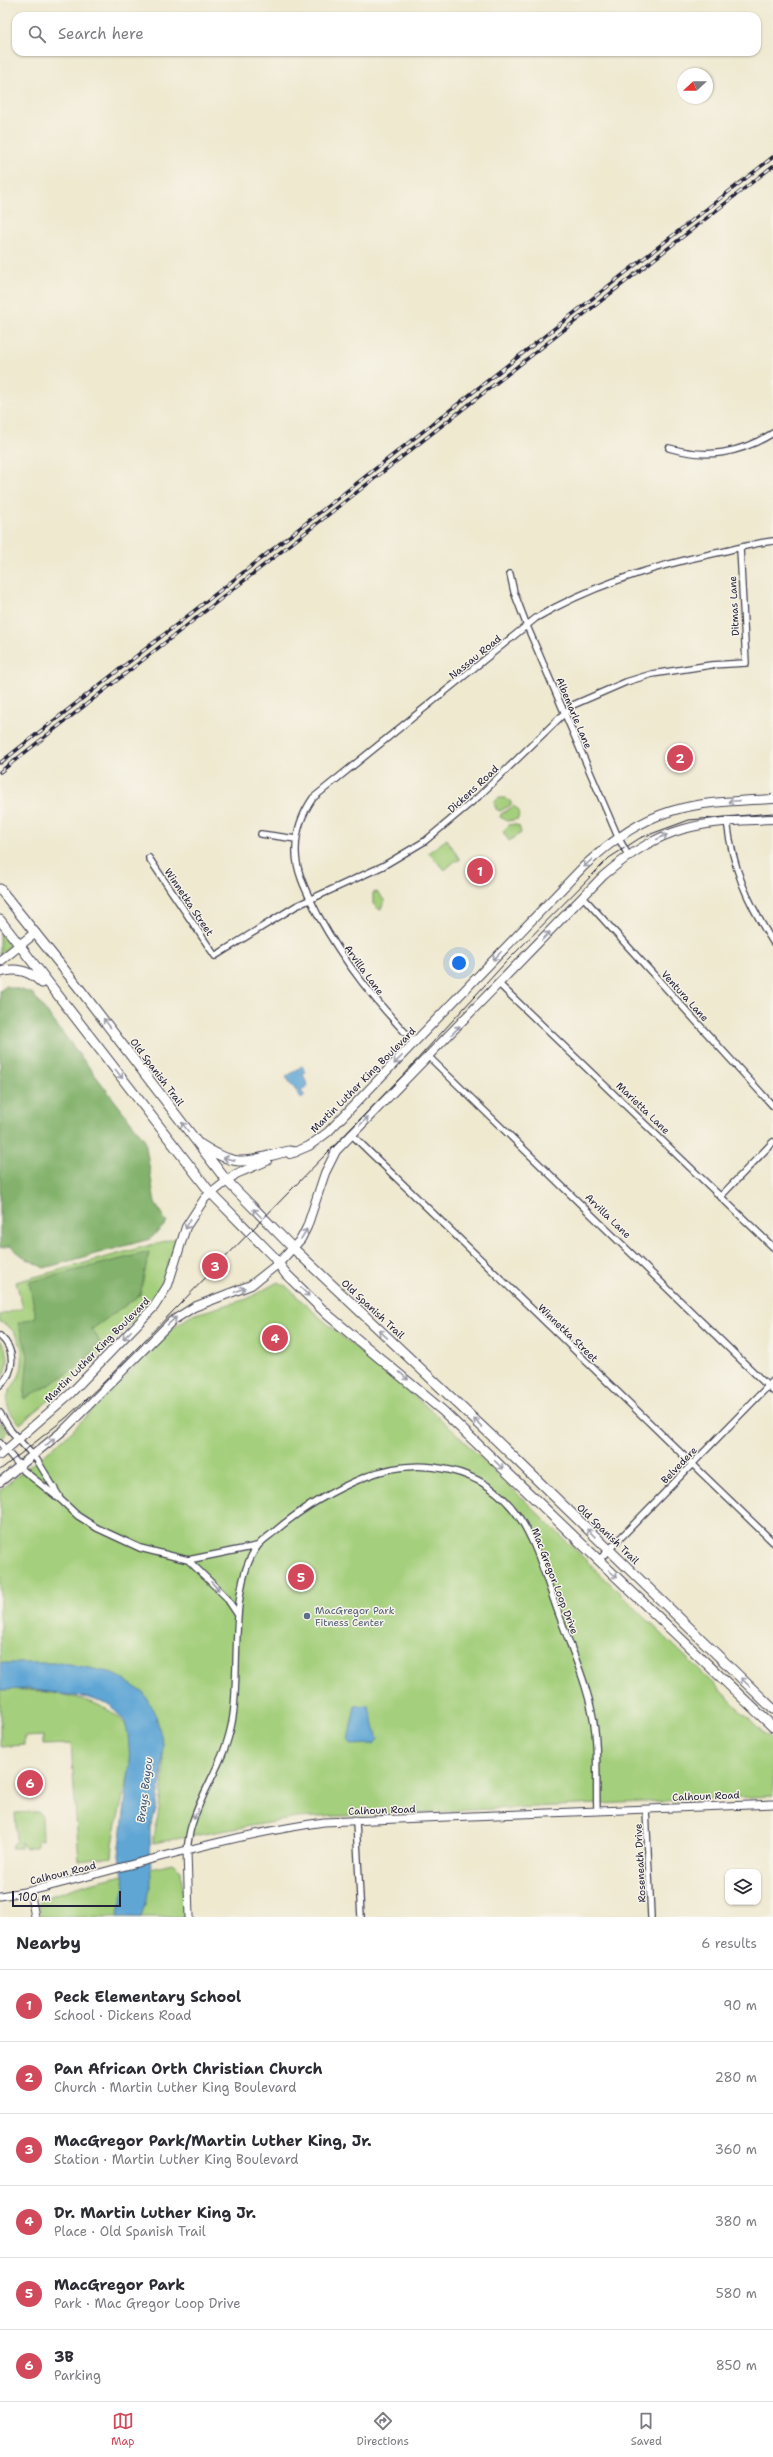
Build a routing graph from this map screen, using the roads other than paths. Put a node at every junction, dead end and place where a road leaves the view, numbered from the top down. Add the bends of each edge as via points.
1 (773, 433) edge
2 (669, 448) dead end
3 (773, 541) edge
4 (740, 548) junction
5 (510, 574) dead end
6 (527, 626) junction
7 (746, 663) joint
8 (564, 712) junction
9 (773, 799) edge
10 (773, 819) edge
11 (727, 821) junction
12 (261, 834) dead end
13 (618, 837) junction
14 (296, 839) junction
15 (628, 855) junction
16 (149, 858) dead end
17 (0, 888) edge
18 (583, 897) junction
19 (310, 900) junction
20 (0, 920) edge
21 (35, 933) junction
22 (773, 942) edge
23 (19, 946) junction
24 (215, 956) joint
25 (0, 961) edge
26 (0, 972) edge
27 (499, 984) junction
28 (69, 1010) junction
29 (415, 1043) junction
30 (430, 1057) junction
31 (773, 1106) edge
32 (351, 1134) junction
33 (195, 1141) junction
34 (773, 1142) edge
35 (295, 1152) junction
36 (226, 1180) junction
37 (210, 1192) junction
38 (721, 1196) junction
39 (773, 1246) edge
40 (293, 1248) junction
41 (279, 1263) junction
42 (0, 1336) edge
43 (773, 1381) edge
44 (0, 1385) edge
45 (768, 1386) junction
46 (773, 1390) edge
47 (0, 1413) edge
48 (18, 1440) junction
49 (0, 1443) edge
50 (3, 1452) edge
51 (33, 1456) junction
52 (691, 1465) junction
53 (20, 1467) junction
54 (0, 1482) edge
55 (61, 1500) junction
56 (773, 1542) edge
57 (257, 1546) junction
58 (609, 1550) junction
59 (188, 1560) junction
60 (598, 1561) junction
61 (238, 1615) junction
62 (773, 1709) edge
63 (773, 1727) edge
64 (773, 1804) edge
65 (646, 1809) junction
66 (597, 1810) junction
67 (356, 1821) junction
68 (187, 1851) junction
69 (30, 1891) junction
70 (0, 1896) edge
71 (35, 1917) edge
72 (189, 1917) edge
73 (361, 1917) edge
74 (651, 1917) edge

1 - 2 street via 748,446 718,454 701,455
3 - 4 street, Nassau Road
4 - 6 street, Nassau Road via 648,568 604,584 554,608
4 - 7 street, Ditmas Lane
5 - 6 street, Albemarle Lane
6 - 8 street, Albemarle Lane
6 - 14 street, Nassau Road via 323,788 300,821
7 - 8 street, Dickens Road via 652,674 594,694
8 - 13 street, Albemarle Lane
8 - 19 street, Dickens Road via 478,797 425,841 383,866
9 -> 13 main road, Martin Luther King Boulevard via 710,802 678,808 658,815
10 - 11 main road
15 -> 11 main road via 680,828
11 - 22 street via 738,877 755,914
12 - 14 street
13 - 15 street, Albemarle Lane
13 -> 29 main road, Martin Luther King Boulevard via 584,866
14 - 19 street, Nassau Road via 297,860
15 - 18 main road
16 - 24 street, Winnetka Street
17 - 21 main road, Old Spanish Trail
27 -> 18 main road
18 - 31 street, Ventura Lane
19 - 24 street, Dickens Road
19 - 29 street, Arvilla Lane via 350,968 378,1004
20 - 23 main road
21 - 23 main road
33 -> 21 main road, Old Spanish Trail
23 - 25 main road
23 - 28 main road
26 - 28 main road via 14,969 31,974
30 -> 27 main road
27 - 38 street, Marietta Lane
28 -> 37 main road
29 -> 35 main road, Martin Luther King Boulevard via 328,1132
32 -> 30 main road
30 - 45 street, Arvilla Lane
40 -> 32 main road via 312,1218 327,1167 336,1151
32 - 52 street, Winnetka Street
35 -> 33 main road via 289,1151 255,1160 228,1160
33 - 36 main road, Old Spanish Trail
34 - 38 street
35 - 36 main road, Martin Luther King Boulevard via 258,1163
36 - 37 main road, Martin Luther King Boulevard
40 -> 36 main road, Old Spanish Trail
37 - 41 main road
37 -> 48 main road, Martin Luther King Boulevard via 200,1203 186,1228 174,1269 162,1296 70,1394
38 - 39 street, Marietta Lane
40 - 41 main road
58 -> 40 main road, Old Spanish Trail via 493,1436
51 -> 41 main road via 65,1429 172,1321 194,1307 251,1285
41 -> 60 main road via 286,1274 328,1315 443,1411
42 - 44 street via 10,1348 12,1363 7,1377
43 - 45 street, Belvedere
45 - 46 street, Arvilla Lane
45 - 52 street, Belvedere
47 - 48 street
48 - 50 main road, Martin Luther King Boulevard
48 - 51 street
49 - 50 street
50 - 53 street
51 - 53 main road
51 - 55 street
52 - 56 street, Winnetka Street
52 - 58 street, Belvedere
53 - 54 main road
53 - 55 street
55 - 59 street via 78,1516 118,1539 140,1548
57 - 59 street
57 - 61 street via 244,1578
57 - 66 street, Mac Gregor Loop Drive via 322,1496 368,1475 397,1467 422,1465 443,1468 473,1479 499,1495 519,1518 530,1537 584,1684 595,1732
58 - 60 street, Belvedere
62 -> 58 main road, Old Spanish Trail
59 -> 61 street via 226,1597
60 -> 63 main road
61 -> 68 street via 238,1666 233,1716 226,1747 191,1825
64 - 65 street, Calhoun Road
65 - 66 street, Calhoun Road
65 - 74 street, Roseneath Drive
66 - 67 street, Calhoun Road
67 - 68 street, Calhoun Road via 281,1828
67 - 73 street
68 - 69 street, Calhoun Road
68 - 72 street
69 - 70 street, Calhoun Road
69 - 71 street

